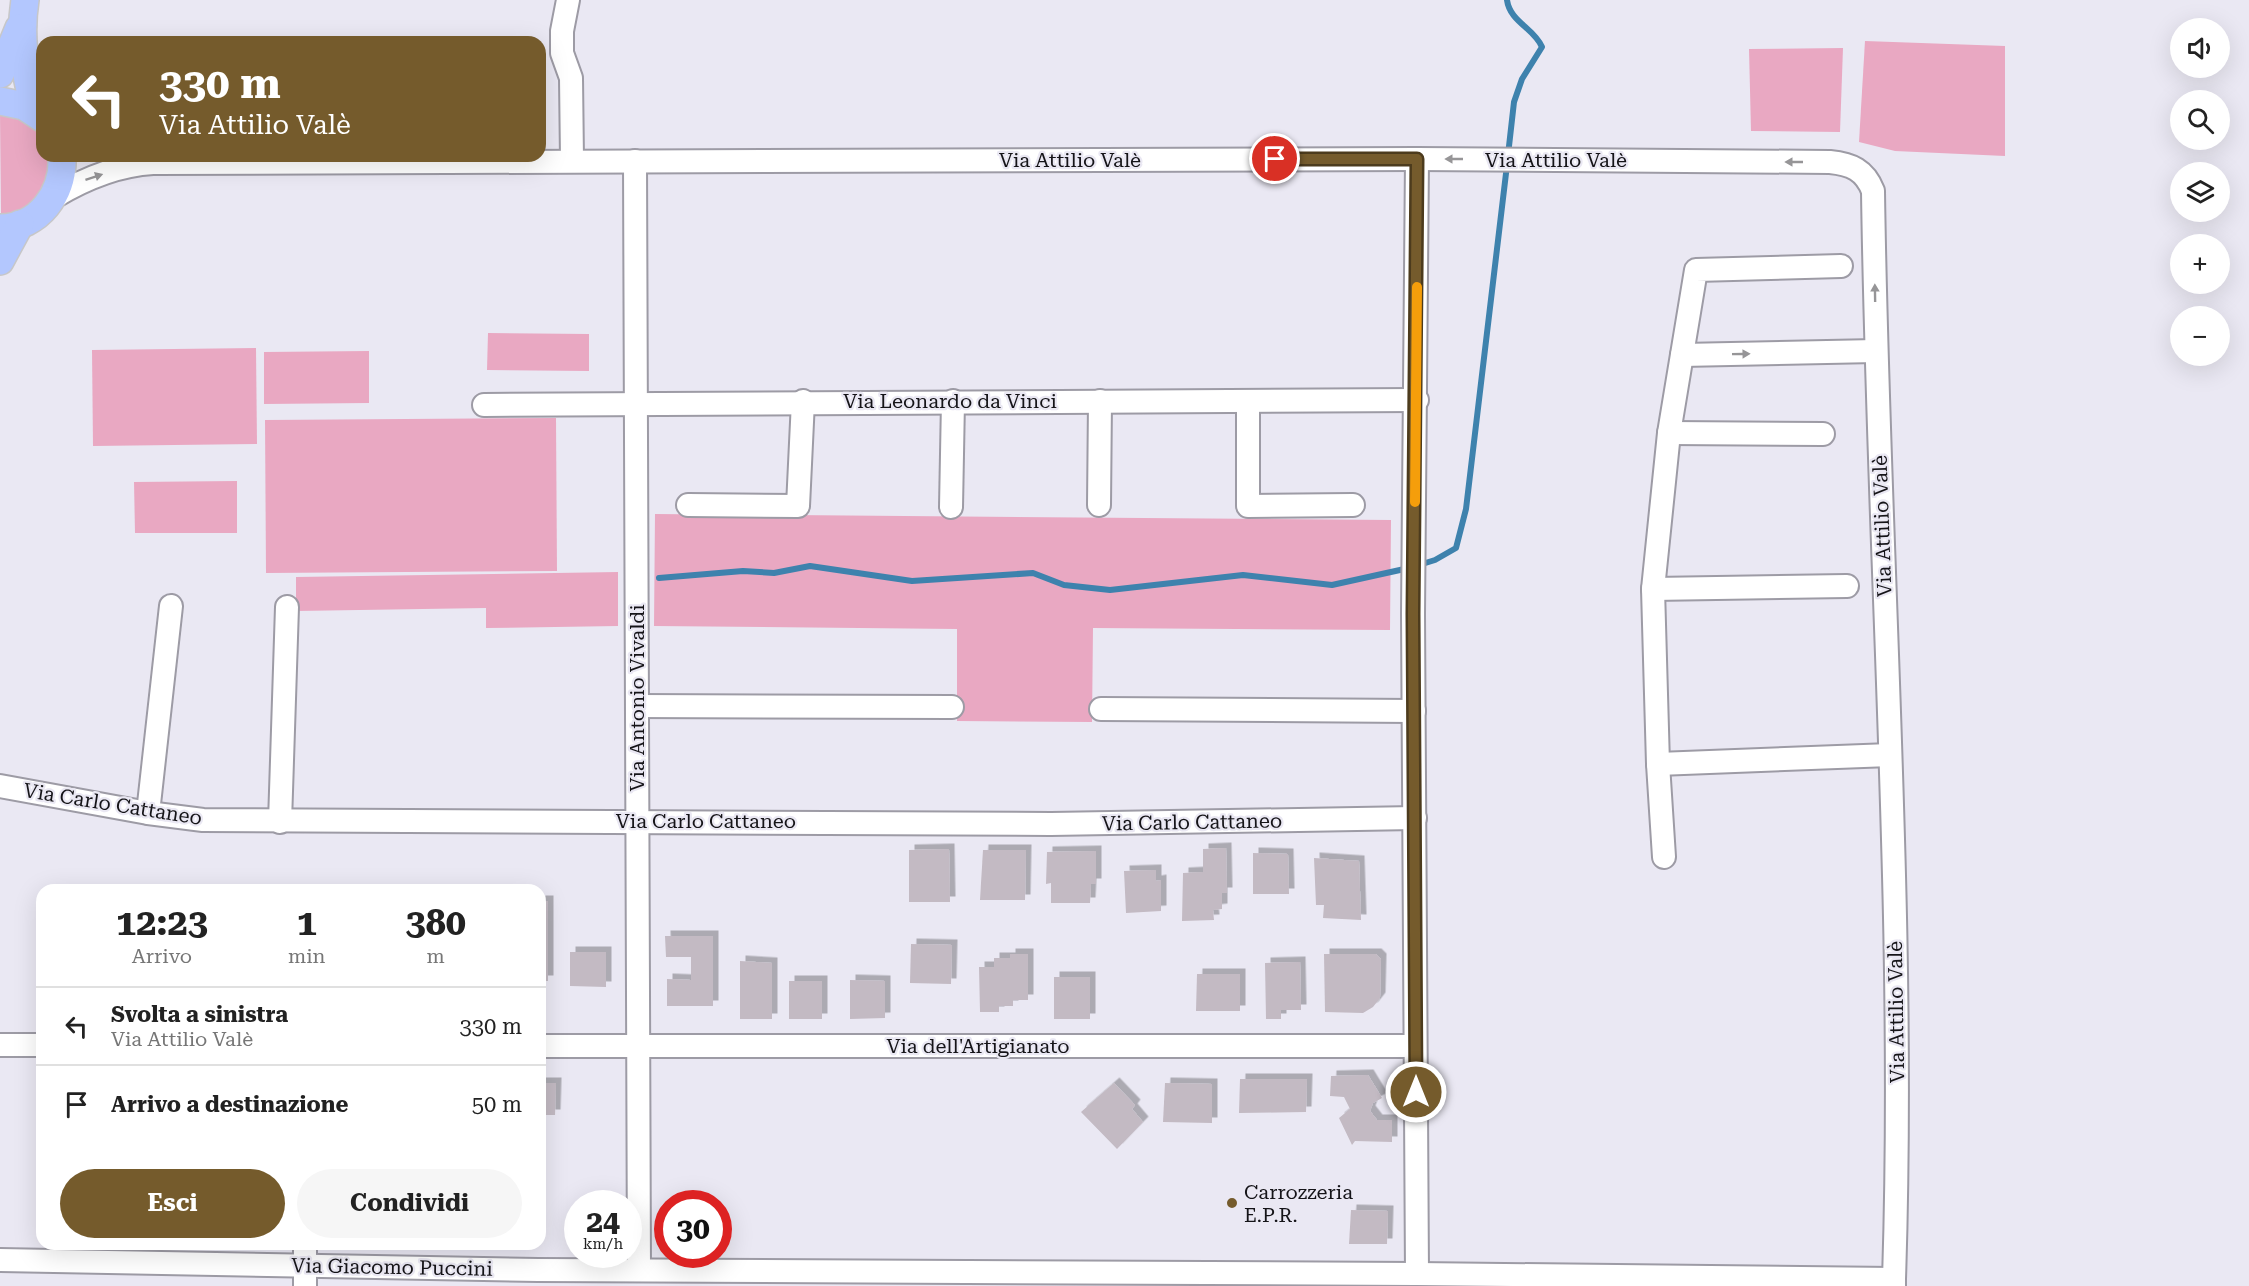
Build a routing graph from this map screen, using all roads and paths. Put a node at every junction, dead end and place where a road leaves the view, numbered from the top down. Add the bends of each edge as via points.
1 (568, 0) edge
2 (23, 11) edge
3 (0, 74) edge
4 (0, 101) edge
5 (36, 106) edge
6 (36, 113) edge
7 (1417, 159) junction
8 (546, 160) edge
9 (572, 160) junction
10 (636, 161) junction
11 (62, 162) edge
12 (130, 162) edge
13 (354, 162) edge
14 (136, 164) junction
15 (54, 197) junction
16 (10, 226) edge
17 (0, 261) edge
18 (1841, 266) dead end
19 (1876, 351) junction
20 (1682, 355) junction
21 (1100, 400) junction
22 (1417, 400) junction
23 (803, 401) junction
24 (952, 401) junction
25 (1248, 401) junction
26 (636, 402) junction
27 (484, 405) dead end
28 (1669, 433) junction
29 (1823, 434) dead end
30 (688, 505) dead end
31 (1099, 505) dead end
32 (1353, 505) dead end
33 (951, 507) dead end
34 (1847, 586) dead end
35 (1653, 589) junction
36 (171, 606) dead end
37 (287, 607) dead end
38 (637, 706) junction
39 (952, 707) dead end
40 (1101, 710) dead end
41 (1414, 711) junction
42 (1890, 755) junction
43 (1658, 764) junction
44 (0, 786) edge
45 (148, 813) junction
46 (1415, 818) junction
47 (637, 820) junction
48 (280, 822) junction
49 (1664, 857) dead end
50 (0, 1046) edge
51 (36, 1046) edge
52 (546, 1046) edge
53 (1415, 1046) junction
54 (638, 1047) junction
55 (0, 1260) edge
56 (305, 1265) edge
57 (639, 1270) junction
58 (1417, 1274) junction
59 (738, 1278) edge
60 (936, 1279) edge
61 (1135, 1279) edge
62 (1332, 1280) edge
63 (1523, 1281) edge
64 (1703, 1282) edge
65 (1894, 1283) edge

1 - 9 street via 562,53 571,78
2 - 3 main road
2 - 5 main road via 26,78
4 - 6 main road
7 - 10 street, Via Attilio Valè
19 -> 7 street, Via Attilio Valè via 1874,191 1867,177 1856,168 1830,162
7 - 22 street
8 - 9 street, Via Attilio Valè
9 - 10 street, Via Attilio Valè
10 - 26 street, Via Antonio Vivaldi
11 - 15 main road
12 - 14 street, Via Attilio Valè
13 - 14 street, Via Attilio Valè
15 -> 14 street, Via Attilio Valè via 86,179
15 - 16 main road via 35,217
16 - 17 main road
18 - 20 street via 1696,270
20 -> 19 street
19 - 42 street, Via Attilio Valè
20 - 28 street
21 - 24 street, Via Leonardo da Vinci
21 - 25 street, Via Leonardo da Vinci
21 - 31 street
22 - 25 street, Via Leonardo da Vinci
22 - 41 street
23 - 24 street, Via Leonardo da Vinci
23 - 26 street, Via Leonardo da Vinci
23 - 30 street via 798,506
24 - 33 street
25 - 32 street via 1248,506
26 - 27 street, Via Leonardo da Vinci
26 - 38 street, Via Antonio Vivaldi
28 - 29 street
28 - 35 street
34 - 35 street
35 - 43 street
36 - 45 street
37 - 48 street
38 - 39 street
38 - 47 street, Via Antonio Vivaldi
40 - 41 street
41 - 46 street
42 - 43 street
42 - 65 street, Via Attilio Valè via 1898,1184
43 - 49 street
44 - 45 street, Via Carlo Cattaneo
45 - 48 street, Via Carlo Cattaneo via 202,820
46 - 47 street, Via Carlo Cattaneo via 1051,824
46 - 53 street
47 - 48 street, Via Carlo Cattaneo
47 - 54 street, Via Antonio Vivaldi
50 - 51 street
52 - 54 street, Via dell'Artigianato
53 - 54 street, Via dell'Artigianato
53 - 58 street
54 - 57 street, Via Antonio Vivaldi
55 - 56 street, Via Giacomo Puccini
56 - 57 street, Via Giacomo Puccini
57 - 59 street, Via Giacomo Puccini
58 - 62 street, Via Giacomo Puccini
58 - 63 street, Via Giacomo Puccini
59 - 60 street, Via Giacomo Puccini
60 - 61 street, Via Giacomo Puccini
61 - 62 street, Via Giacomo Puccini
63 - 64 street, Via Giacomo Puccini
64 - 65 street, Via Giacomo Puccini

